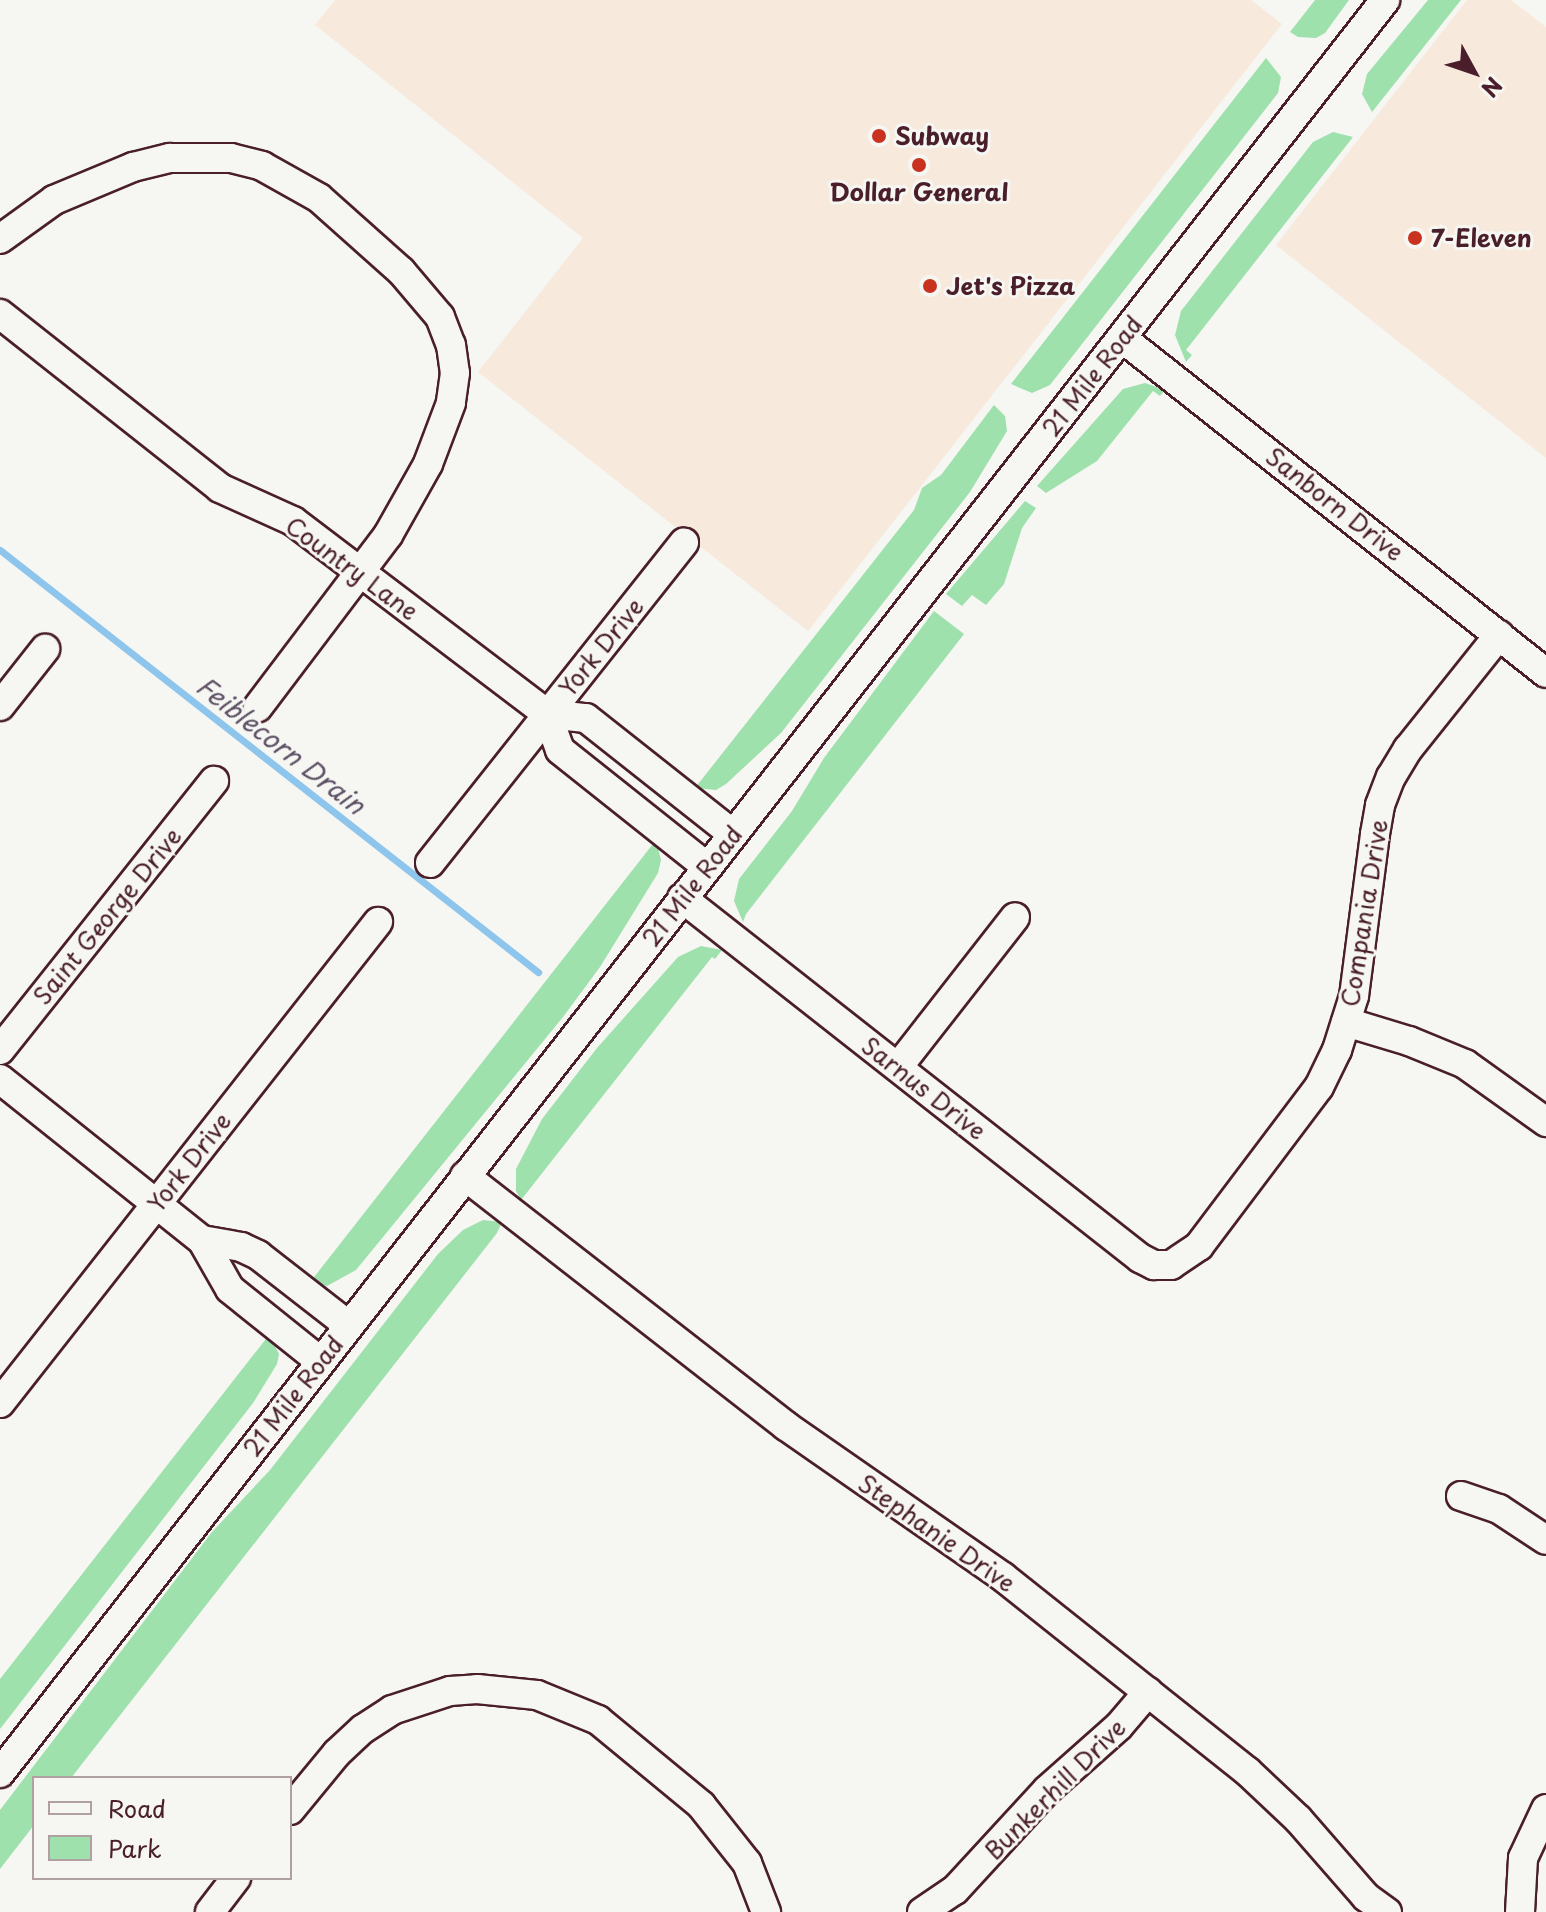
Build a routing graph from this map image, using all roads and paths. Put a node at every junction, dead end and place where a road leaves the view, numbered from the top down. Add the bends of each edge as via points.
1 (1385, 0) edge
2 (0, 239) edge
3 (0, 314) edge
4 (1122, 338) junction
5 (684, 543) dead end
6 (361, 573) junction
7 (1499, 635) junction
8 (45, 649) dead end
9 (1546, 673) edge
10 (0, 706) edge
11 (258, 707) dead end
12 (547, 714) junction
13 (637, 758) junction
14 (214, 781) dead end
15 (611, 790) junction
16 (733, 834) junction
17 (430, 863) dead end
18 (707, 867) junction
19 (682, 898) junction
20 (1015, 917) dead end
21 (378, 922) dead end
22 (1346, 1022) junction
23 (0, 1050) edge
24 (898, 1067) junction
25 (0, 1079) edge
26 (1546, 1122) edge
27 (465, 1176) junction
28 (156, 1203) junction
29 (202, 1240) junction
30 (1171, 1265) joint
31 (348, 1325) junction
32 (320, 1361) junction
33 (0, 1403) edge
34 (1461, 1496) dead end
35 (1546, 1540) edge
36 (1148, 1692) junction
37 (0, 1773) edge
38 (292, 1808) edge
39 (1546, 1809) edge
40 (234, 1880) edge
41 (210, 1912) edge
42 (766, 1912) edge
43 (922, 1912) edge
44 (1387, 1912) edge
45 (1520, 1912) edge

1 - 4 street, 21 Mile Road
2 - 6 street via 54,200 133,167 170,158 231,158 262,166 306,189 401,271 440,317 455,373 451,403 433,454 410,500
3 - 6 street, Country Lane via 220,488 293,521
4 - 7 street, Sanborn Drive
4 - 16 street, 21 Mile Road
5 - 12 street, York Drive
6 - 11 street
6 - 12 street, Country Lane
7 - 9 street, Sanborn Drive
7 - 22 street, Compania Drive via 1391,777 1380,805
8 - 10 street
12 - 13 street via 586,718
12 - 15 street via 560,750
12 - 17 street, York Drive
13 - 15 street
13 - 16 street
14 - 23 street, Saint George Drive
15 - 18 street
16 - 18 street, 21 Mile Road
18 - 19 street, 21 Mile Road
19 - 24 street, Sarnus Drive
19 - 27 street, 21 Mile Road
20 - 24 street
21 - 28 street, York Drive
22 - 26 street via 1465,1064
22 - 30 street, Compania Drive via 1319,1087 1297,1119 1199,1246
24 - 30 street, Sarnus Drive via 1140,1258
25 - 28 street
27 - 31 street, 21 Mile Road
27 - 36 street, Stephanie Drive via 786,1426 1003,1577
28 - 29 street
28 - 33 street, York Drive
29 - 31 street via 258,1255
29 - 32 street via 230,1289
31 - 32 street, 21 Mile Road
32 - 37 street, 21 Mile Road
34 - 35 street via 1499,1509
36 - 43 street, Bunkerhill Drive via 1119,1726 1024,1813 965,1880
36 - 44 street, Stephanie Drive via 1276,1796 1366,1897
38 - 42 street via 337,1753 392,1710 450,1691 537,1695 598,1720 701,1805 747,1863
39 - 45 street via 1523,1858
40 - 41 street

